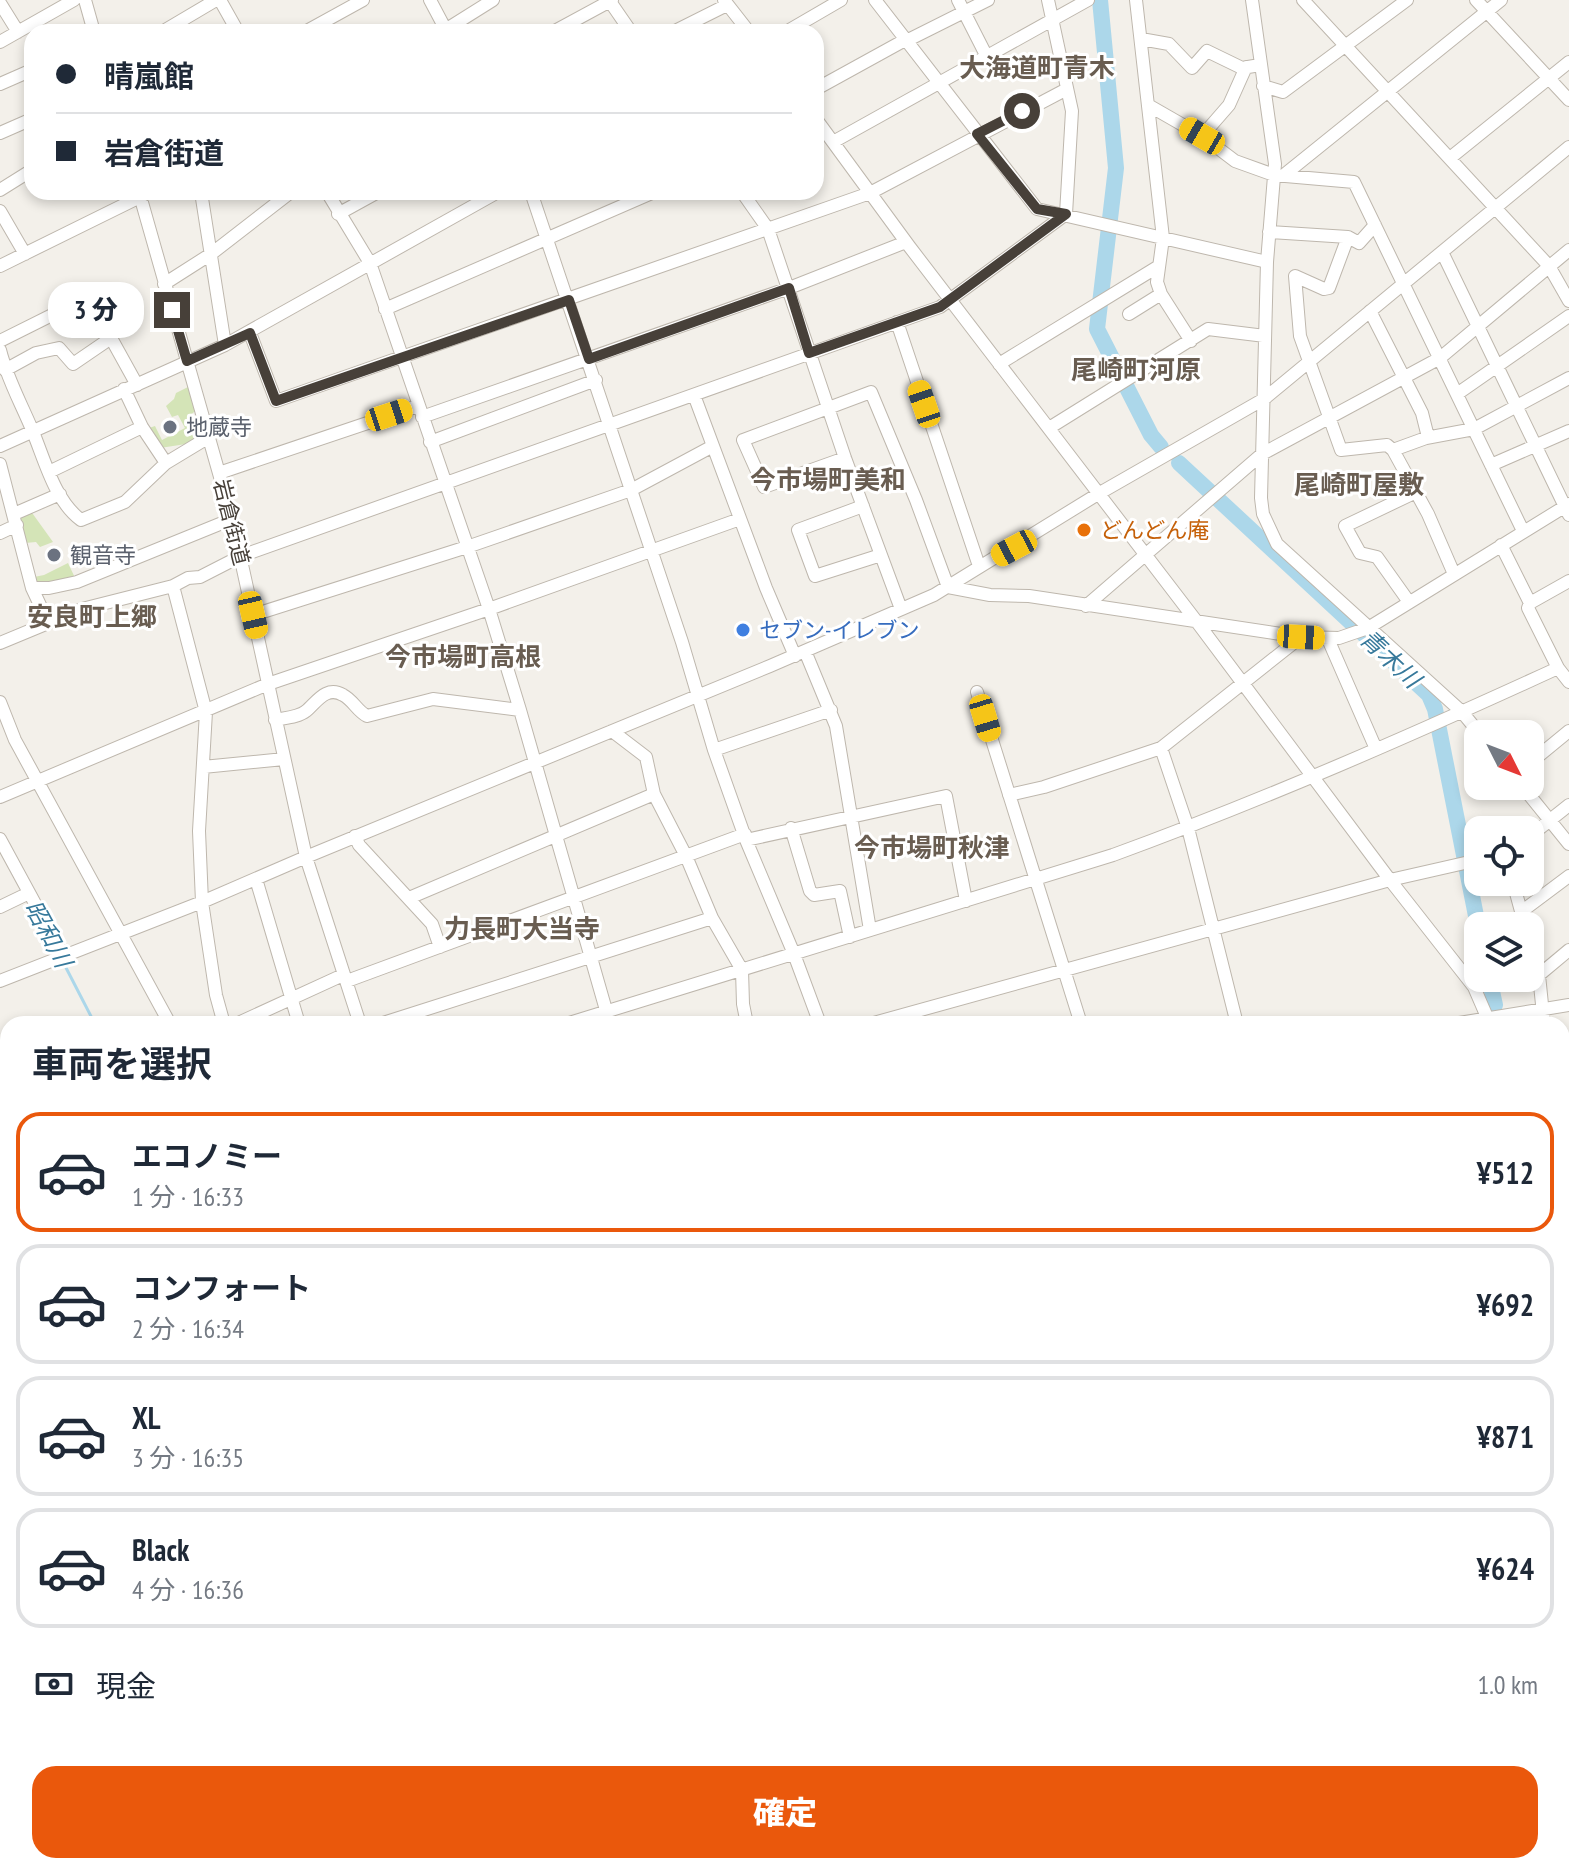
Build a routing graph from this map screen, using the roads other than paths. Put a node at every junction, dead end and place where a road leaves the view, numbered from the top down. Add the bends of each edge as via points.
1 (74, 0) edge
2 (85, 0) edge
3 (218, 0) edge
4 (363, 0) edge
5 (430, 0) edge
6 (493, 0) edge
7 (610, 0) edge
8 (841, 0) edge
9 (875, 0) edge
10 (988, 0) edge
11 (1048, 0) edge
12 (1088, 0) edge
13 (1136, 0) edge
14 (1252, 0) edge
15 (1303, 0) edge
16 (1407, 0) edge
17 (1476, 0) edge
18 (1501, 0) edge
19 (0, 3) edge
20 (725, 3) edge
21 (960, 6) edge
22 (1488, 11) junction
23 (1051, 20) junction
24 (32, 24) edge
25 (92, 24) edge
26 (176, 24) edge
27 (233, 24) edge
28 (320, 24) edge
29 (442, 24) edge
30 (456, 24) edge
31 (567, 24) edge
32 (626, 24) edge
33 (687, 24) edge
34 (742, 24) edge
35 (800, 24) edge
36 (24, 29) edge
37 (18, 32) junction
38 (1141, 39) junction
39 (906, 40) junction
40 (0, 42) edge
41 (1344, 46) junction
42 (986, 55) junction
43 (1569, 62) edge
44 (1260, 65) junction
45 (1246, 67) junction
46 (24, 74) edge
47 (1548, 78) junction
48 (938, 83) junction
49 (0, 84) edge
50 (824, 85) edge
51 (1263, 86) junction
52 (1067, 89) junction
53 (1386, 92) junction
54 (1569, 100) edge
55 (1148, 105) junction
56 (24, 124) edge
57 (824, 130) edge
58 (0, 133) edge
59 (977, 134) junction
60 (1202, 136) junction
61 (833, 142) junction
62 (1569, 147) edge
63 (1450, 158) junction
64 (24, 175) edge
65 (1279, 175) junction
66 (0, 190) edge
67 (870, 193) junction
68 (131, 200) edge
69 (144, 200) edge
70 (202, 200) edge
71 (281, 200) edge
72 (331, 200) edge
73 (363, 200) edge
74 (484, 200) edge
75 (534, 200) edge
76 (636, 200) edge
77 (748, 200) edge
78 (1496, 208) junction
79 (0, 211) edge
80 (338, 214) junction
81 (1066, 214) junction
82 (1375, 225) junction
83 (768, 229) junction
84 (1269, 232) junction
85 (1348, 237) junction
86 (548, 238) junction
87 (1163, 238) junction
88 (906, 242) junction
89 (1569, 250) edge
90 (1442, 252) junction
91 (25, 254) junction
92 (211, 254) junction
93 (1267, 262) junction
94 (370, 263) junction
95 (0, 266) edge
96 (1159, 266) junction
97 (1549, 266) junction
98 (1403, 283) junction
99 (164, 284) junction
100 (789, 288) junction
101 (1161, 294) junction
102 (569, 300) junction
103 (951, 300) junction
104 (1569, 301) edge
105 (385, 309) junction
106 (1370, 311) junction
107 (54, 314) dead end
108 (1129, 314) dead end
109 (1569, 316) edge
110 (897, 322) junction
111 (1477, 327) junction
112 (250, 333) junction
113 (1265, 336) junction
114 (0, 341) edge
115 (1191, 341) junction
116 (225, 345) junction
117 (0, 350) edge
118 (809, 353) junction
119 (401, 358) junction
120 (1440, 358) junction
121 (589, 359) junction
122 (187, 361) junction
123 (1308, 362) junction
124 (999, 364) junction
125 (1496, 364) junction
126 (5, 370) junction
127 (1404, 377) junction
128 (1569, 378) edge
129 (596, 380) junction
130 (131, 387) junction
131 (1457, 394) junction
132 (694, 395) junction
133 (1264, 399) junction
134 (1517, 406) junction
135 (829, 409) junction
136 (420, 412) junction
137 (1329, 418) junction
138 (611, 425) junction
139 (142, 427) junction
140 (1049, 428) junction
141 (1474, 429) junction
142 (32, 431) junction
143 (1569, 431) edge
144 (209, 437) junction
145 (1428, 437) junction
146 (430, 442) junction
147 (1536, 445) junction
148 (0, 446) edge
149 (713, 446) junction
150 (1393, 450) junction
151 (1262, 454) junction
152 (845, 458) junction
153 (166, 463) junction
154 (0, 464) edge
155 (1491, 465) junction
156 (49, 472) junction
157 (219, 473) junction
158 (444, 484) junction
159 (631, 490) junction
160 (1414, 493) junction
161 (60, 494) junction
162 (1098, 494) junction
163 (863, 506) junction
164 (1568, 508) edge
165 (232, 519) junction
166 (740, 519) junction
167 (15, 520) junction
168 (1523, 531) junction
169 (0, 533) edge
170 (1501, 545) junction
171 (467, 547) junction
172 (652, 550) junction
173 (1146, 554) junction
174 (881, 555) junction
175 (241, 556) junction
176 (979, 566) junction
177 (1454, 574) junction
178 (1569, 581) edge
179 (173, 586) junction
180 (948, 587) junction
181 (32, 588) junction
182 (1409, 602) junction
183 (1530, 603) junction
184 (1086, 606) junction
185 (489, 609) junction
186 (901, 609) junction
187 (253, 615) junction
188 (48, 622) junction
189 (1197, 622) junction
190 (1363, 630) junction
191 (1301, 637) junction
192 (1328, 639) junction
193 (0, 643) edge
194 (800, 653) junction
195 (1558, 668) junction
196 (1569, 682) edge
197 (268, 684) junction
198 (1243, 684) junction
199 (977, 692) dead end
200 (698, 695) junction
201 (0, 702) edge
202 (520, 710) junction
203 (831, 710) junction
204 (206, 712) junction
205 (1462, 712) junction
206 (275, 720) junction
207 (1469, 720) edge
208 (612, 731) junction
209 (1569, 731) edge
210 (1161, 748) junction
211 (1376, 749) junction
212 (714, 750) junction
213 (1544, 752) edge
214 (284, 759) junction
215 (536, 763) junction
216 (203, 767) junction
217 (1311, 775) junction
218 (38, 783) junction
219 (654, 794) junction
220 (1009, 795) junction
221 (0, 797) edge
222 (1533, 800) edge
223 (1569, 805) edge
224 (852, 816) junction
225 (1550, 821) junction
226 (1544, 826) edge
227 (791, 828) junction
228 (1188, 828) junction
229 (355, 836) junction
230 (557, 836) junction
231 (745, 837) junction
232 (0, 839) edge
233 (1569, 844) edge
234 (686, 856) junction
235 (306, 857) junction
236 (1464, 863) edge
237 (1569, 876) edge
238 (256, 879) junction
239 (1035, 880) junction
240 (1390, 880) junction
241 (27, 894) junction
242 (1517, 896) edge
243 (409, 898) junction
244 (574, 899) junction
245 (966, 901) junction
246 (202, 902) junction
247 (0, 907) edge
248 (1521, 912) joint
249 (712, 918) junction
250 (1212, 929) junction
251 (870, 930) junction
252 (121, 935) junction
253 (850, 937) junction
254 (440, 947) junction
255 (1569, 950) edge
256 (794, 954) junction
257 (61, 958) junction
258 (592, 958) junction
259 (1064, 969) junction
260 (742, 970) junction
261 (1544, 971) edge
262 (345, 978) junction
263 (0, 981) edge
264 (1541, 992) edge
265 (292, 999) junction
266 (1569, 1005) edge
267 (1543, 1008) junction
268 (606, 1010) junction
269 (166, 1016) edge
270 (222, 1016) edge
271 (254, 1016) edge
272 (297, 1016) edge
273 (357, 1016) edge
274 (406, 1016) edge
275 (589, 1016) edge
276 (608, 1016) edge
277 (746, 1016) edge
278 (817, 1016) edge
279 (898, 1016) edge
280 (1079, 1016) edge
281 (1235, 1016) edge
282 (1487, 1016) edge
283 (1493, 1016) edge
284 (1544, 1016) edge

1 - 24 street
2 - 25 street
3 - 26 street
3 - 27 street
4 - 28 street
5 - 29 street
6 - 30 street
7 - 31 street
7 - 32 street
8 - 35 street
9 - 39 street
10 - 21 street
11 - 23 street
12 - 23 street
13 - 38 street
14 - 44 street
15 - 41 street
16 - 41 street
17 - 22 street
18 - 22 street
19 - 37 street
20 - 33 street
20 - 34 street
21 - 39 street
21 - 42 street
22 - 47 street
22 - 53 street
23 - 42 street
23 - 52 street
36 - 37 street
37 - 40 street
38 - 45 street via 1169,44 1192,68 1207,51
38 - 55 street
39 - 48 street
39 - 50 street
41 - 51 street via 1283,92
41 - 53 street
42 - 48 street
43 - 47 street
44 - 45 street
44 - 51 street
45 - 60 street via 1229,105
46 - 49 street
47 - 54 street
47 - 63 street
48 - 59 street
48 - 61 street
51 - 65 street
52 - 59 street
52 - 81 street via 1072,111
53 - 63 street
53 - 65 street
55 - 60 street
55 - 87 street
56 - 58 street
57 - 61 street
59 - 67 street
59 - 81 street via 1037,209
60 - 65 street via 1235,161
61 - 67 street
62 - 78 street
63 - 78 street
64 - 66 street
65 - 82 street via 1354,182
65 - 84 street
67 - 83 street
67 - 88 street
68 - 91 street
69 - 99 street, 岩倉街道
70 - 92 street
71 - 92 street
72 - 80 street
73 - 80 street
74 - 94 street
75 - 86 street
76 - 86 street
77 - 83 street
78 - 90 street
78 - 97 street
79 - 91 street
80 - 94 street
81 - 87 street
81 - 103 street
82 - 85 street via 1359,243
82 - 98 street
83 - 100 street
83 - 102 street
84 - 85 street
84 - 93 street
85 - 123 street via 1329,288 1295,276 1300,336
86 - 102 street
86 - 105 street
87 - 93 street
87 - 96 street
88 - 100 street
88 - 103 street
89 - 97 street
90 - 98 street
90 - 111 street
91 - 95 street
92 - 99 street
92 - 116 street
93 - 113 street
94 - 105 street
94 - 112 street
96 - 101 street
96 - 124 street
97 - 104 street
97 - 111 street
98 - 106 street
98 - 120 street
99 - 122 street, 岩倉街道
100 - 118 street
100 - 121 street
101 - 108 street
101 - 115 street
102 - 119 street
102 - 121 street
103 - 110 street
103 - 124 street
105 - 119 street
106 - 123 street
106 - 127 street
107 - 114 street
109 - 125 street
110 - 118 street
110 - 176 street
111 - 120 street
111 - 125 street
112 - 116 street
112 - 119 street via 276,401
113 - 115 street via 1208,329
113 - 133 street
115 - 140 street
116 - 122 street
117 - 126 street
118 - 132 street
118 - 135 street
119 - 136 street
120 - 127 street
120 - 131 street
121 - 129 street
121 - 136 street
122 - 130 street
122 - 144 street, 岩倉街道
123 - 133 street
123 - 137 street
124 - 140 street
125 - 131 street
125 - 134 street
126 - 130 street via 36,353 59,348 73,364 111,338
126 - 142 street
127 - 137 street
127 - 145 street
128 - 134 street
129 - 138 street
129 - 146 street
130 - 139 street
130 - 142 street
131 - 141 street
132 - 138 street
132 - 149 street
133 - 151 street
133 - 162 street
134 - 141 street
134 - 147 street
135 - 152 street
135 - 152 street via 743,440 764,487
135 - 180 street via 871,392
136 - 146 street
136 - 157 street
137 - 150 street via 1341,450 1387,445
137 - 151 street
138 - 158 street
138 - 159 street
139 - 153 street
139 - 156 street
140 - 162 street
141 - 145 street
141 - 155 street
142 - 148 street
142 - 156 street
143 - 147 street
144 - 153 street
144 - 157 street, 岩倉街道
145 - 150 street
146 - 158 street
147 - 155 street
147 - 164 street
149 - 159 street
149 - 166 street
150 - 160 street
151 - 173 street
151 - 190 street via 1263,514 1277,544
152 - 163 street
153 - 161 street via 125,502 81,520
154 - 167 street
155 - 168 street
156 - 161 street
157 - 165 street, 岩倉街道
158 - 171 street
158 - 175 street
159 - 171 street
159 - 172 street
160 - 177 street
160 - 182 street via 1345,526 1360,553 1377,557
161 - 167 street
162 - 173 street
162 - 176 street
163 - 174 street
163 - 174 street via 798,530 815,576
164 - 168 street
165 - 175 street, 岩倉街道
165 - 181 street via 77,582
166 - 172 street
166 - 194 street
167 - 169 street
167 - 181 street
168 - 170 street
170 - 177 street
170 - 183 street
171 - 185 street
171 - 187 street
172 - 185 street
172 - 200 street
173 - 184 street
173 - 189 street
174 - 186 street
175 - 179 street
175 - 187 street, 岩倉街道
176 - 180 street
177 - 182 street
178 - 183 street
179 - 188 street
179 - 204 street
180 - 184 street
180 - 186 street
181 - 188 street
182 - 190 street
183 - 195 street
184 - 189 street
185 - 197 street
185 - 202 street
186 - 194 street
187 - 197 street, 岩倉街道
188 - 193 street
189 - 191 street
189 - 198 street
190 - 192 street
190 - 205 street
191 - 192 street
191 - 198 street
192 - 211 street
194 - 200 street
194 - 203 street
195 - 196 street
195 - 205 street
197 - 204 street
197 - 206 street, 岩倉街道
198 - 210 street
198 - 217 street
199 - 220 street
200 - 208 street
200 - 212 street
201 - 218 street
202 - 206 street via 433,699 367,716 346,696 332,692 316,698 305,713
202 - 215 street
203 - 212 street
203 - 224 street
204 - 216 street
204 - 218 street
205 - 207 street
205 - 211 street
206 - 214 street, 岩倉街道
208 - 215 street
208 - 219 street via 646,757
209 - 213 street
210 - 220 street
210 - 228 street
211 - 217 street
212 - 231 street
214 - 216 street
214 - 235 street, 岩倉街道
215 - 229 street
215 - 230 street
216 - 246 street
217 - 228 street
217 - 240 street
218 - 221 street
218 - 252 street
219 - 230 street
219 - 234 street
220 - 239 street
222 - 225 street
223 - 225 street
224 - 227 street
224 - 245 street via 946,796
224 - 251 street
225 - 226 street
225 - 233 street
227 - 231 street
227 - 253 street via 810,891 840,891
228 - 239 street
228 - 250 street
229 - 235 street
229 - 243 street
230 - 243 street
230 - 244 street
231 - 234 street
231 - 256 street
232 - 241 street
234 - 244 street
234 - 249 street
235 - 238 street
235 - 262 street, 岩倉街道
236 - 240 street
237 - 248 street
238 - 246 street
238 - 265 street
239 - 245 street
239 - 259 street
240 - 250 street
240 - 282 street via 1474,987
241 - 247 street
241 - 257 street
242 - 248 street
243 - 254 street via 432,924
244 - 254 street
244 - 258 street
245 - 251 street
246 - 252 street
246 - 270 street
249 - 258 street
249 - 260 street
250 - 259 street
250 - 281 street
251 - 253 street
252 - 257 street
252 - 269 street
253 - 256 street
254 - 262 street
255 - 261 street
256 - 260 street
256 - 278 street
257 - 263 street
258 - 268 street
258 - 274 street
259 - 279 street
259 - 280 street
260 - 268 street
260 - 277 street
262 - 265 street
262 - 273 street, 岩倉街道
264 - 267 street
265 - 271 street
265 - 272 street
266 - 267 street
267 - 283 street
267 - 284 street
268 - 275 street
268 - 276 street

